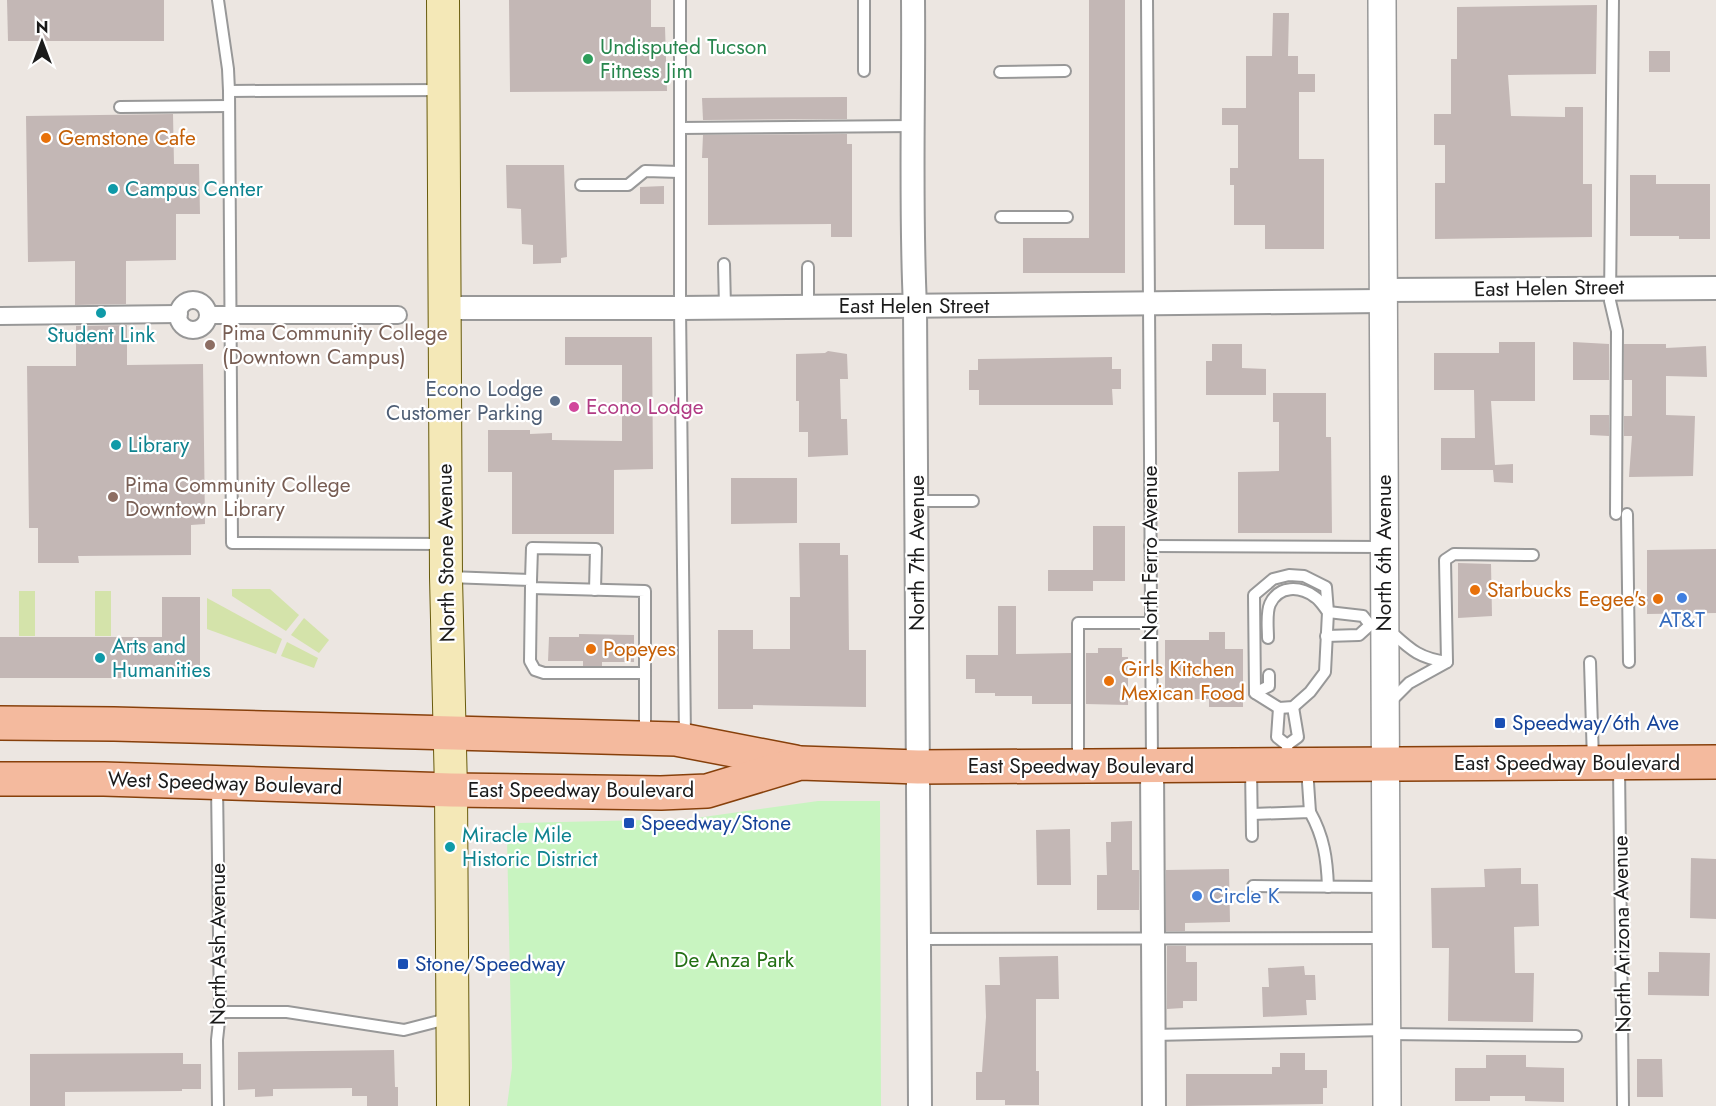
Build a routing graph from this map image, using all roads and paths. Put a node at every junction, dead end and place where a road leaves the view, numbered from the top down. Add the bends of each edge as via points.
1 (218, 0) edge
2 (443, 0) edge
3 (680, 0) edge
4 (864, 0) edge
5 (913, 0) edge
6 (1148, 0) edge
7 (1382, 0) edge
8 (1613, 0) edge
9 (864, 71) dead end
10 (1065, 71) dead end
11 (1000, 72) dead end
12 (444, 90) junction
13 (229, 91) junction
14 (229, 106) junction
15 (120, 107) dead end
16 (914, 126) junction
17 (680, 128) junction
18 (680, 171) junction
19 (581, 185) dead end
20 (1001, 217) dead end
21 (1067, 217) dead end
22 (724, 264) dead end
23 (808, 267) dead end
24 (1610, 287) junction
25 (1716, 288) edge
26 (1383, 296) junction
27 (1150, 304) junction
28 (915, 306) junction
29 (725, 307) junction
30 (808, 307) junction
31 (445, 308) junction
32 (680, 308) junction
33 (230, 315) junction
34 (398, 315) dead end
35 (0, 316) edge
36 (917, 501) junction
37 (973, 501) dead end
38 (447, 544) junction
39 (1150, 546) junction
40 (1384, 547) junction
41 (1533, 555) dead end
42 (446, 577) junction
43 (531, 584) junction
44 (595, 590) junction
45 (1328, 612) junction
46 (1151, 623) junction
47 (1377, 625) junction
48 (1326, 636) junction
49 (1268, 638) dead end
50 (1447, 662) junction
51 (1590, 662) dead end
52 (1629, 662) dead end
53 (645, 673) junction
54 (1269, 675) dead end
55 (1255, 693) junction
56 (1293, 707) junction
57 (1384, 707) junction
58 (1279, 708) junction
59 (0, 723) edge
60 (448, 733) junction
61 (645, 738) junction
62 (700, 743) junction
63 (1294, 758) junction
64 (1716, 762) edge
65 (800, 763) junction
66 (1606, 763) junction
67 (1385, 764) junction
68 (1251, 765) junction
69 (1078, 766) junction
70 (1152, 766) junction
71 (918, 767) junction
72 (0, 779) edge
73 (217, 783) junction
74 (451, 790) junction
75 (1310, 812) junction
76 (1252, 814) junction
77 (1252, 836) dead end
78 (1253, 886) dead end
79 (1328, 887) junction
80 (1386, 887) junction
81 (1153, 938) junction
82 (1386, 938) junction
83 (920, 939) junction
84 (220, 1012) junction
85 (452, 1018) junction
86 (1386, 1032) junction
87 (1153, 1035) junction
88 (1576, 1036) dead end
89 (218, 1106) edge
90 (453, 1106) edge
91 (920, 1106) edge
92 (1154, 1106) edge
93 (1387, 1106) edge
94 (1623, 1106) edge

1 - 13 lane
2 - 12 main road, North Stone Avenue
3 - 17 lane
4 - 9 lane
5 - 16 street, North 7th Avenue
6 - 27 lane, North Ferro Avenue
7 - 26 street, North 6th Avenue
8 - 24 lane
10 - 11 lane
12 - 13 lane
12 - 31 main road, North Stone Avenue
13 - 14 lane
14 - 15 lane
14 - 33 lane
16 - 17 lane
16 - 28 street, North 7th Avenue
17 - 18 lane
18 - 19 lane via 645,171 628,185
18 - 32 lane
20 - 21 lane
22 - 29 lane
23 - 30 lane
24 - 25 street, East Helen Street
24 - 26 street, East Helen Street
24 - 52 lane via 1617,331
26 - 27 street, East Helen Street
26 - 40 street, North 6th Avenue
27 - 28 street, East Helen Street
27 - 39 lane, North Ferro Avenue
28 - 30 street, East Helen Street
28 - 36 street, North 7th Avenue
29 - 30 street, East Helen Street
29 - 32 street, East Helen Street
31 - 32 street, East Helen Street
31 - 38 main road, North Stone Avenue
32 - 62 lane
33 - 34 street
33 - 35 street via 208,315 202,327 193,330 184,327 179,314
33 - 38 lane via 231,543
36 - 37 lane
36 - 71 street, North 7th Avenue
38 - 42 main road, North Stone Avenue
39 - 40 lane
39 - 46 lane, North Ferro Avenue
40 - 47 street, North 6th Avenue
41 - 50 lane via 1454,554 1445,560
42 - 43 lane
42 - 60 main road, North Stone Avenue
43 - 44 lane
43 - 44 lane via 532,548 596,549
43 - 53 lane via 530,661 536,670
44 - 53 lane via 645,591
45 - 47 lane via 1363,616
45 - 48 lane
45 - 49 lane via 1317,597 1287,588 1269,606
45 - 55 lane via 1326,587 1304,576 1273,579 1254,595
46 - 69 lane via 1078,623
46 - 70 lane, North Ferro Avenue
47 - 48 lane via 1359,635
47 - 50 lane via 1416,654
47 - 57 street, North 6th Avenue
48 - 56 lane via 1325,672
50 - 57 lane via 1409,683
51 - 66 lane, North Arizona Avenue
53 - 61 lane
54 - 55 lane via 1269,686
55 - 58 lane
56 - 58 lane
56 - 63 lane via 1298,737
57 - 67 street, North 6th Avenue
58 - 63 lane via 1277,737
59 - 60 main road
60 - 61 main road
60 - 74 main road, North Stone Avenue
61 - 62 main road
62 - 65 main road
63 - 67 main road, East Speedway Boulevard
63 - 68 main road, East Speedway Boulevard
63 - 75 lane
64 - 66 main road, East Speedway Boulevard
65 - 71 main road, East Speedway Boulevard
65 - 74 main road, East Speedway Boulevard via 708,791
66 - 67 main road, East Speedway Boulevard
66 - 94 lane, North Arizona Avenue
67 - 80 street, North 6th Avenue
68 - 70 main road, East Speedway Boulevard
68 - 76 lane
69 - 70 main road, East Speedway Boulevard
69 - 71 main road, East Speedway Boulevard
70 - 81 street, North Ferro Avenue
71 - 83 street, North 7th Avenue
72 - 73 main road, West Speedway Boulevard
73 - 74 main road, West Speedway Boulevard
73 - 84 lane, North Ash Avenue
74 - 85 main road, North Stone Avenue
75 - 76 lane
75 - 79 lane via 1323,840
76 - 77 lane
78 - 79 lane
79 - 80 lane
80 - 82 street, North 6th Avenue
81 - 82 lane
81 - 83 lane
81 - 87 street, North Ferro Avenue
82 - 86 street, North 6th Avenue
83 - 91 street, North 7th Avenue
84 - 85 lane via 286,1012 404,1030
84 - 89 lane, North Ash Avenue
85 - 90 main road, North Stone Avenue
86 - 87 lane
86 - 88 lane
86 - 93 street, North 6th Avenue
87 - 92 street, North Ferro Avenue

